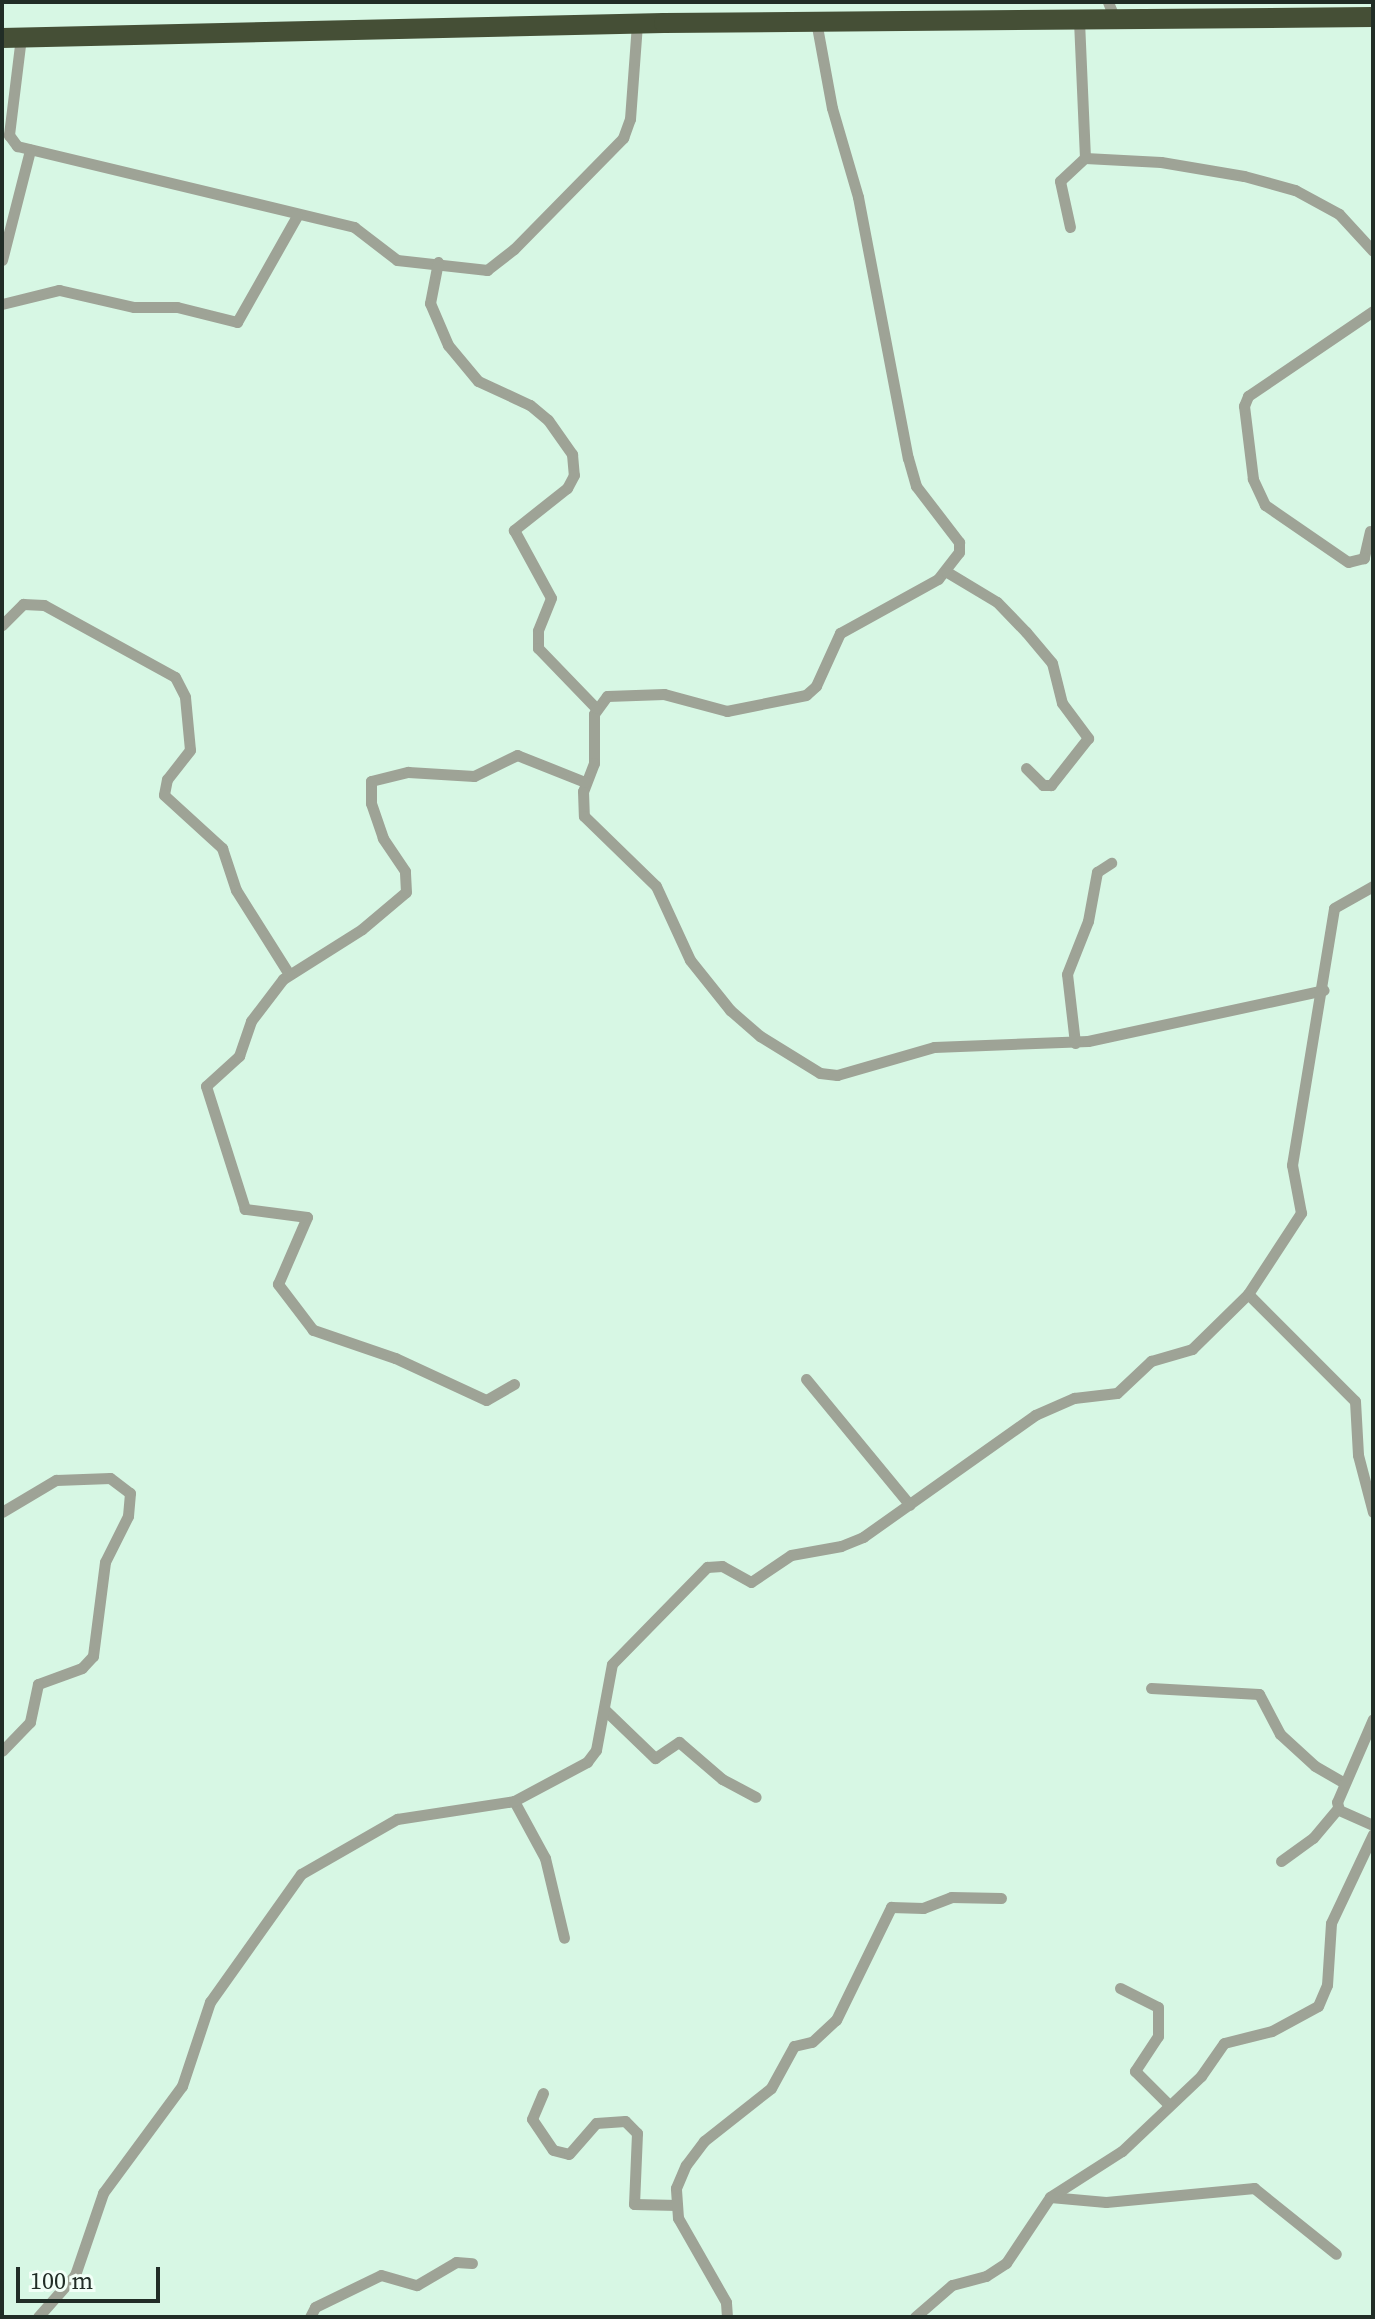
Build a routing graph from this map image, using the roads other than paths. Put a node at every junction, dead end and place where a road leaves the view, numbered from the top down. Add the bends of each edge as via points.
1 (1111, 10) edge
2 (1373, 17) edge
3 (1079, 20) junction
4 (816, 21) junction
5 (637, 24) junction
6 (12, 37) edge
7 (30, 150) junction
8 (1085, 158) junction
9 (297, 216) junction
10 (1070, 227) dead end
11 (1373, 251) edge
12 (2, 260) edge
13 (438, 262) junction
14 (2, 304) edge
15 (1373, 311) edge
16 (1370, 531) dead end
17 (947, 572) junction
18 (2, 625) edge
19 (596, 708) junction
20 (1026, 768) dead end
21 (585, 782) junction
22 (1111, 863) dead end
23 (1373, 886) edge
24 (289, 974) junction
25 (1324, 990) junction
26 (1075, 1043) junction
27 (1248, 1294) junction
28 (806, 1379) dead end
29 (514, 1384) dead end
30 (910, 1505) junction
31 (2, 1512) edge
32 (1373, 1512) edge
33 (1151, 1688) dead end
34 (604, 1709) junction
35 (1373, 1719) edge
36 (2, 1751) edge
37 (1345, 1783) junction
38 (756, 1797) dead end
39 (514, 1801) junction
40 (1338, 1808) junction
41 (1373, 1825) edge
42 (1373, 1834) edge
43 (1281, 1861) dead end
44 (1001, 1898) dead end
45 (564, 1938) dead end
46 (1120, 1988) dead end
47 (543, 2093) dead end
48 (1168, 2104) junction
49 (1050, 2197) junction
50 (677, 2205) junction
51 (1336, 2254) dead end
52 (472, 2263) dead end
53 (38, 2317) edge
54 (310, 2317) edge
55 (727, 2317) edge
56 (915, 2317) edge

1 - 2 highway
1 - 3 highway
3 - 4 highway
3 - 8 street
4 - 5 highway
4 - 17 street via 832,108 858,197 910,466 922,496 959,542
5 - 6 highway
5 - 13 street via 630,119 623,138 490,268
6 - 7 street via 9,135
7 - 9 street
7 - 12 street
8 - 10 street via 1060,181
8 - 11 street via 1161,162 1295,190 1339,214
9 - 13 street via 354,227 389,257
9 - 14 street via 241,318 231,324 177,307 134,307 59,290
13 - 19 street via 430,303 448,345 478,381 530,405 548,420 572,454 574,475 567,488 514,530 551,598 538,631 538,648
15 - 16 street via 1248,396 1244,406 1253,479 1265,505 1348,562 1364,558
17 - 19 street via 840,633 816,686 806,695 727,711 664,694 616,692
17 - 20 street via 997,602 1036,644 1052,663 1062,703 1088,738 1051,785 1043,785
18 - 24 street via 23,604 44,605 175,677 185,697 190,750 167,779 164,795 222,848 236,890
19 - 21 street via 594,763
21 - 24 street via 517,755 474,776 408,772 376,777 368,791 383,838 405,871 406,892 362,929
21 - 26 street via 584,816 656,886 697,970 760,1036 812,1070 837,1075 934,1047
22 - 26 street via 1097,872 1088,921 1067,974
23 - 25 street via 1334,908
24 - 29 street via 251,1021 239,1056 205,1090 245,1209 307,1217 279,1289 313,1330 330,1339 395,1358 486,1400
25 - 26 street
25 - 27 street via 1292,1165 1300,1220
27 - 30 street via 1192,1349 1151,1361 1117,1393 1082,1396 1045,1409 951,1470
27 - 32 street via 1355,1401 1358,1455
28 - 30 street
30 - 34 street via 863,1537 791,1555 751,1582 722,1566 707,1567 612,1664
31 - 36 street via 56,1480 110,1478 130,1493 128,1516 105,1562 93,1656 82,1668 38,1684 30,1722
33 - 37 street via 1259,1694 1280,1734 1315,1766
34 - 38 street via 654,1757 679,1742 722,1779
34 - 39 street via 596,1750 587,1762
35 - 37 street
37 - 40 street
39 - 45 street via 545,1858
39 - 53 street via 397,1819 327,1856 290,1885 255,1945 210,2002 182,2086 103,2193 75,2275
40 - 41 street
40 - 43 street via 1313,1838
42 - 48 street via 1331,1923 1327,1985 1318,2006 1272,2031 1229,2040 1201,2076
44 - 50 street via 951,1897 923,1908 891,1907 836,2020 812,2042 794,2046 771,2088 704,2141 679,2176
46 - 48 street via 1158,2007 1158,2036 1135,2071
47 - 50 street via 532,2119 553,2150 569,2154 596,2123 625,2121 637,2133 634,2204
48 - 49 street via 1117,2154
49 - 51 street via 1106,2202 1254,2188
49 - 56 street via 1006,2263 986,2276 952,2285
50 - 55 street via 690,2243 726,2302
52 - 54 street via 456,2262 417,2285 381,2275 315,2307

